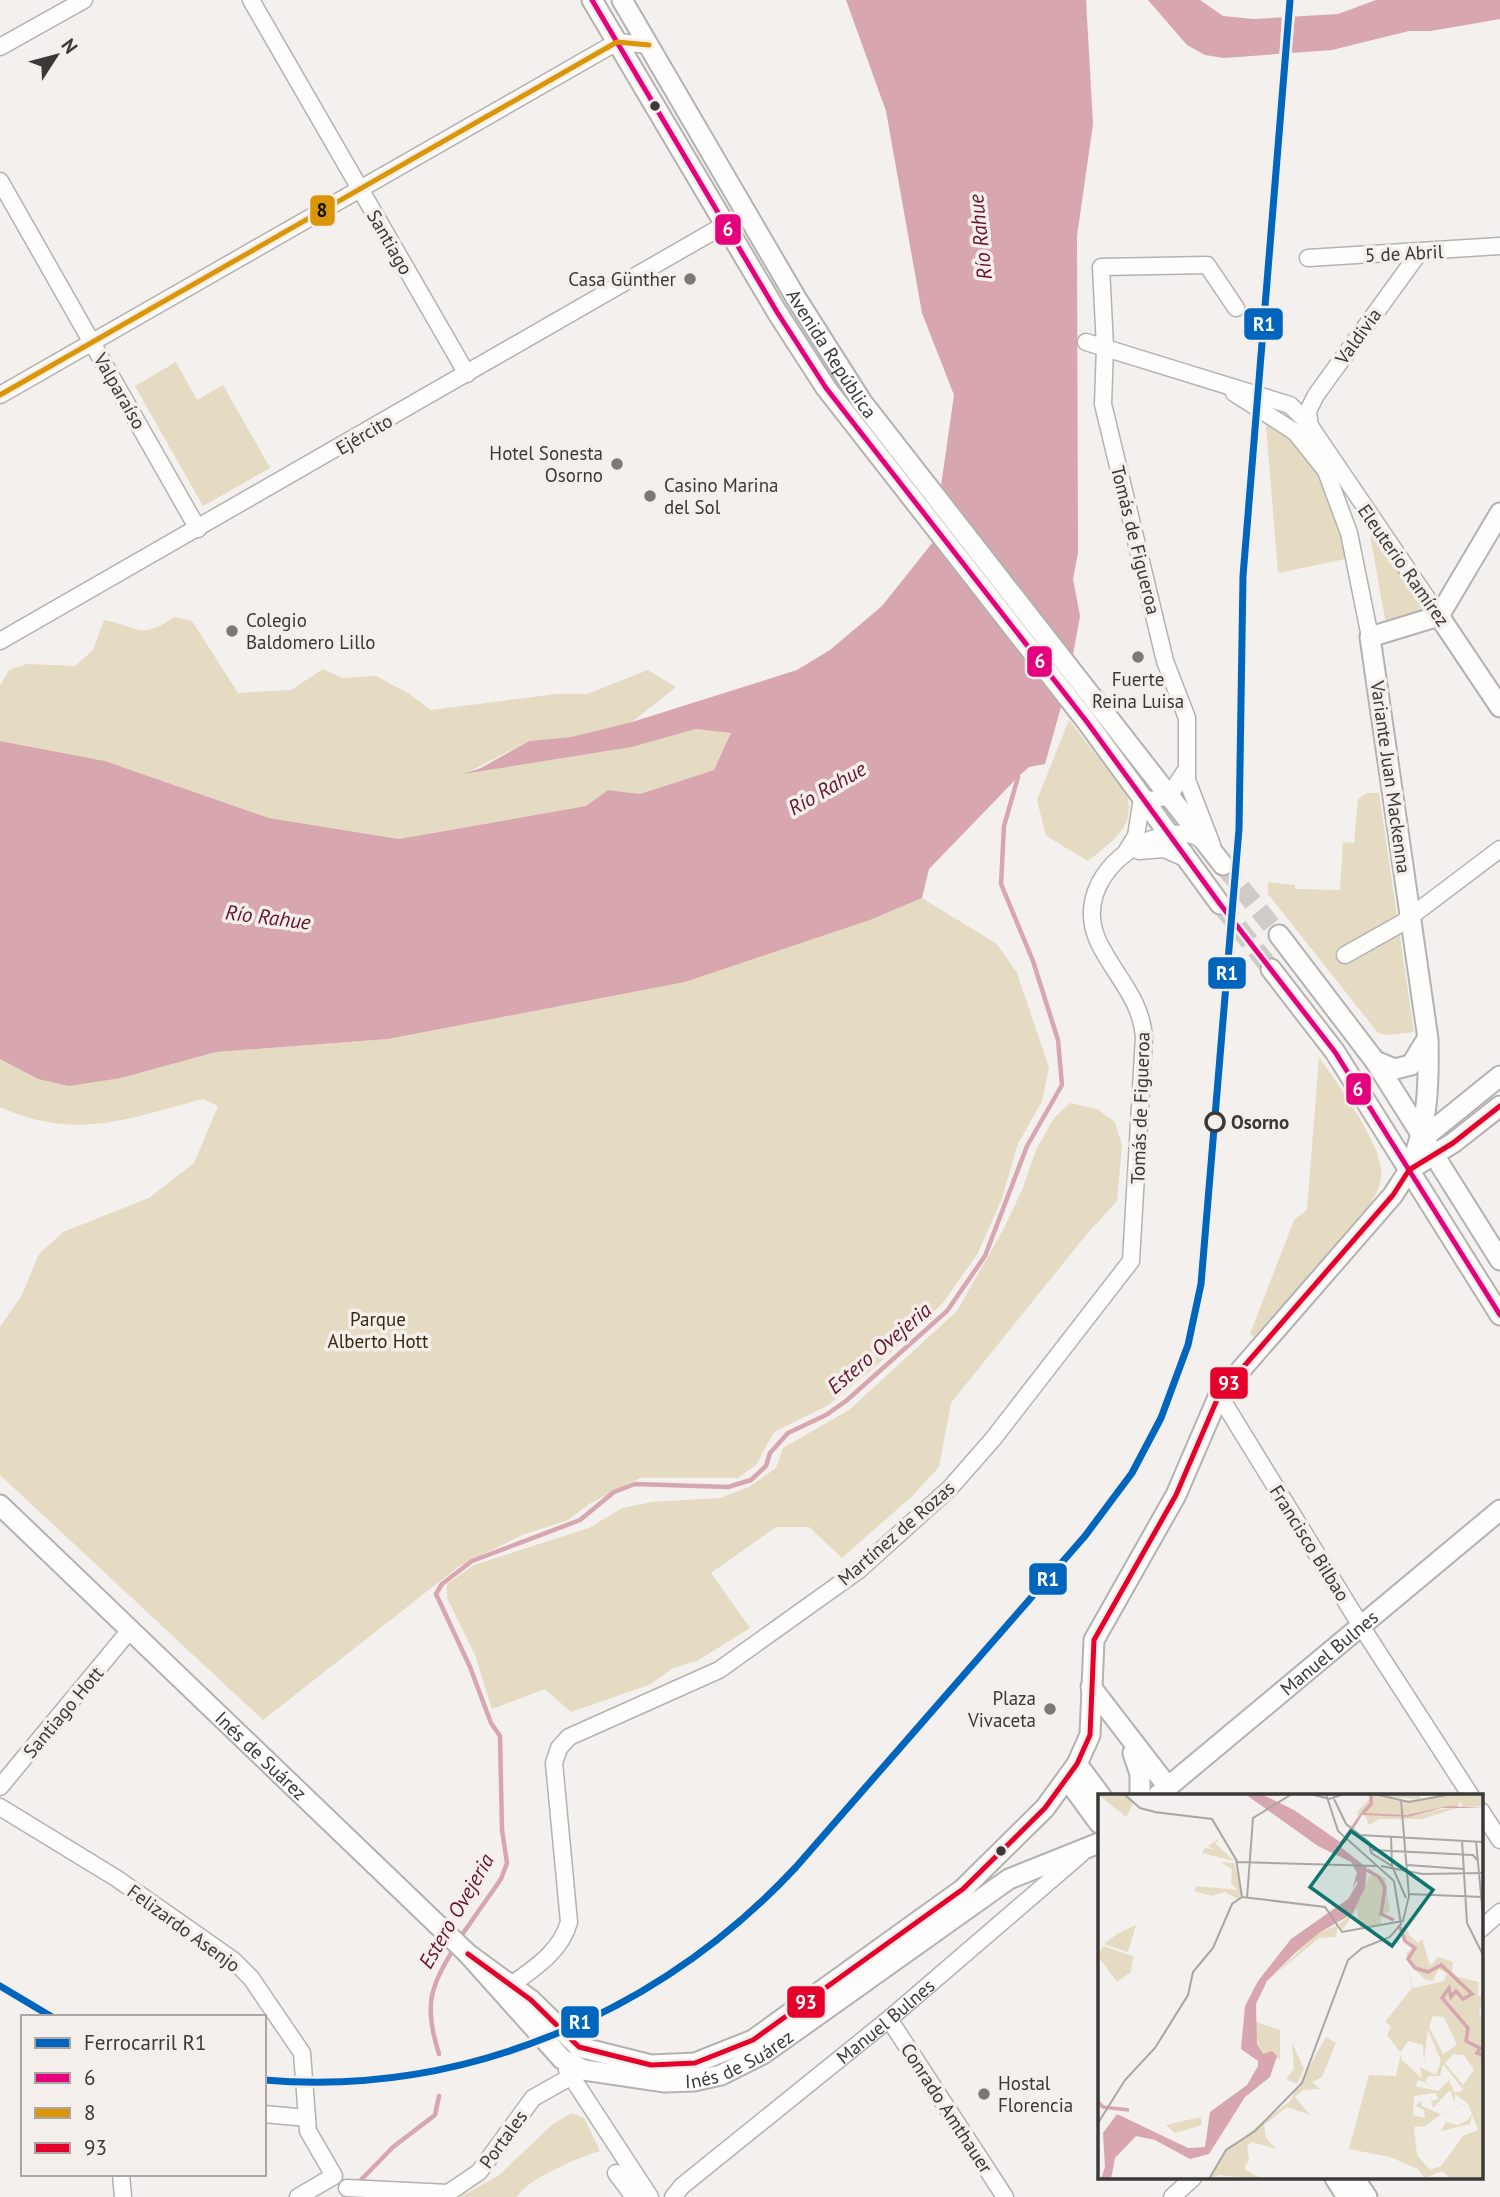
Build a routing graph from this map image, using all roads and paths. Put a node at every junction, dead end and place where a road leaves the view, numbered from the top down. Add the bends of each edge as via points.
1 (84, 0) edge
2 (251, 0) edge
3 (592, 0) edge
4 (622, 0) edge
5 (617, 42) junction
6 (649, 45) junction
7 (0, 47) edge
8 (0, 181) edge
9 (360, 189) junction
10 (726, 224) junction
11 (1500, 246) edge
12 (1419, 253) junction
13 (1308, 258) dead end
14 (1236, 308) dead end
15 (92, 342) junction
16 (1087, 342) dead end
17 (1105, 348) junction
18 (467, 374) junction
19 (1328, 378) junction
20 (1221, 384) junction
21 (0, 395) edge
22 (1278, 399) junction
23 (1312, 401) junction
24 (1265, 413) junction
25 (1308, 423) junction
26 (1334, 488) junction
27 (1500, 513) edge
28 (198, 529) junction
29 (1387, 542) junction
30 (1439, 616) junction
31 (1370, 637) junction
32 (0, 641) edge
33 (1500, 707) edge
34 (1186, 770) junction
35 (1169, 796) junction
36 (1142, 798) junction
37 (1169, 835) junction
38 (1500, 849) edge
39 (1126, 852) junction
40 (1187, 859) junction
41 (1220, 861) junction
42 (1220, 904) tunnel mouth
43 (1411, 914) junction
44 (1279, 935) tunnel mouth
45 (1345, 955) dead end
46 (1271, 969) tunnel mouth
47 (1428, 1039) junction
48 (1375, 1061) junction
49 (1500, 1076) edge
50 (1500, 1106) edge
51 (1427, 1147) junction
52 (1409, 1170) junction
53 (1500, 1260) edge
54 (1131, 1261) joint
55 (1500, 1315) edge
56 (1219, 1395) junction
57 (0, 1505) edge
58 (1500, 1510) edge
59 (1361, 1626) junction
60 (130, 1635) junction
61 (1091, 1687) junction
62 (1090, 1735) junction
63 (1072, 1771) junction
64 (0, 1787) edge
65 (1162, 1792) edge
66 (1099, 1794) edge
67 (1140, 1794) edge
68 (1470, 1794) edge
69 (0, 1807) edge
70 (1482, 1813) edge
71 (1098, 1821) edge
72 (1500, 1840) edge
73 (1093, 1846) edge
74 (1500, 1912) edge
75 (1482, 1928) edge
76 (468, 1954) junction
77 (511, 1985) junction
78 (822, 2001) junction
79 (888, 2018) junction
80 (555, 2054) junction
81 (572, 2076) junction
82 (266, 2114) edge
83 (307, 2118) junction
84 (616, 2173) dead end
85 (121, 2176) edge
86 (1191, 2180) edge
87 (1336, 2180) edge
88 (1355, 2180) edge
89 (353, 2189) dead end
90 (123, 2197) edge
91 (298, 2197) edge
92 (634, 2197) edge
93 (650, 2197) edge
94 (673, 2197) edge
95 (1004, 2197) edge
96 (1172, 2197) edge
97 (1347, 2197) edge
98 (1367, 2197) edge

1 - 7 street
2 - 9 street, Santiago
3 - 5 main road, Avenida República
4 - 6 main road, Avenida República
5 - 6 street
5 - 9 street
5 - 10 main road, Avenida República
6 - 35 main road, Avenida República via 862,402
8 - 15 street, Valparaíso
9 - 15 street
9 - 18 street, Santiago
10 - 18 street, Ejército
10 - 36 main road, Avenida República via 826,388
11 - 12 street, 5 de Abril
12 - 13 street, 5 de Abril
12 - 19 street, Valdivia
14 - 17 street, Tomás de Figueroa via 1207,265 1101,267
15 - 21 street
15 - 28 street, Valparaíso
16 - 17 street, Eleuterio Ramírez
17 - 20 street, Eleuterio Ramírez
17 - 34 street, Tomás de Figueroa via 1103,404 1165,660 1187,718
18 - 28 street, Ejército
19 - 22 street via 1310,392
19 - 23 street, Valdivia
20 - 22 street, Eleuterio Ramírez
20 - 24 street, Eleuterio Ramírez
22 - 25 street, Eleuterio Ramírez
23 - 25 street, Valdivia
23 - 29 street via 1316,421 1378,514
24 - 25 street, Eleuterio Ramírez
24 - 26 street via 1304,440
25 - 26 street, Variante Juan Mackenna
25 - 29 street, Eleuterio Ramírez
26 - 31 street, Variante Juan Mackenna via 1358,567
27 - 30 main road
28 - 32 street, Ejército
29 - 30 street, Eleuterio Ramírez
30 - 31 main road
30 - 33 main road, Eleuterio Ramírez
31 - 43 main road, Variante Juan Mackenna
34 - 35 street
34 - 41 street, Tomás de Figueroa
35 - 36 street
35 - 41 main road, Avenida República
36 - 37 main road, Avenida República
36 - 39 street, Tomás de Figueroa via 1136,836
37 - 39 street, Tomás de Figueroa
37 - 40 main road, Avenida República
37 - 41 street via 1194,835
38 - 43 street
39 - 40 street via 1164,849
39 - 54 street, Tomás de Figueroa via 1102,876 1093,913 1098,941 1143,1019
40 - 42 main road, Avenida República
43 - 45 street
43 - 47 main road, Variante Juan Mackenna
44 - 48 main road
46 - 52 main road via 1335,1052
47 - 48 main road via 1411,1065 1395,1069
47 - 51 main road, Variante Juan Mackenna
48 - 51 main road
49 - 51 main road
50 - 51 main road via 1453,1143
51 - 52 main road
51 - 53 main road
52 - 55 main road
52 - 56 main road
54 - 77 street, Martínez de Rozas via 972,1464 878,1555 719,1670 579,1732 559,1748 554,1763 569,1922 556,1948
56 - 59 street, Francisco Bilbao
56 - 61 main road via 1174,1499 1096,1635
57 - 60 main road, Inés de Suárez
58 - 59 main road, Manuel Bulnes
59 - 65 main road, Manuel Bulnes
59 - 68 street, Francisco Bilbao
60 - 64 street, Santiago Hott
60 - 76 main road, Inés de Suárez
61 - 62 main road
61 - 65 main road
62 - 63 main road, Inés de Suárez
62 - 67 main road via 1109,1726 1126,1744 1139,1766
63 - 66 main road
63 - 71 main road
63 - 78 main road, Inés de Suárez via 1045,1808 963,1889
69 - 83 street, Felizardo Asenjo via 117,1878 243,1970 302,2053
70 - 72 street
73 - 78 main road, Inés de Suárez via 1009,1879
73 - 79 street, Manuel Bulnes
74 - 75 street
76 - 77 main road, Inés de Suárez
76 - 80 main road, Inés de Suárez
77 - 78 main road, Inés de Suárez via 579,2047 651,2065 695,2063 723,2055
78 - 80 main road, Inés de Suárez via 750,2062 694,2081 628,2079 584,2070
79 - 94 street, Manuel Bulnes
79 - 95 street, Conrado Amthauer
80 - 81 street
81 - 89 street, Portales via 533,2098 480,2172 448,2193
81 - 93 street
82 - 83 street
83 - 91 street, Felizardo Asenjo via 308,2132 334,2176
84 - 92 street
85 - 90 street
86 - 96 street
87 - 97 main road
88 - 98 main road

